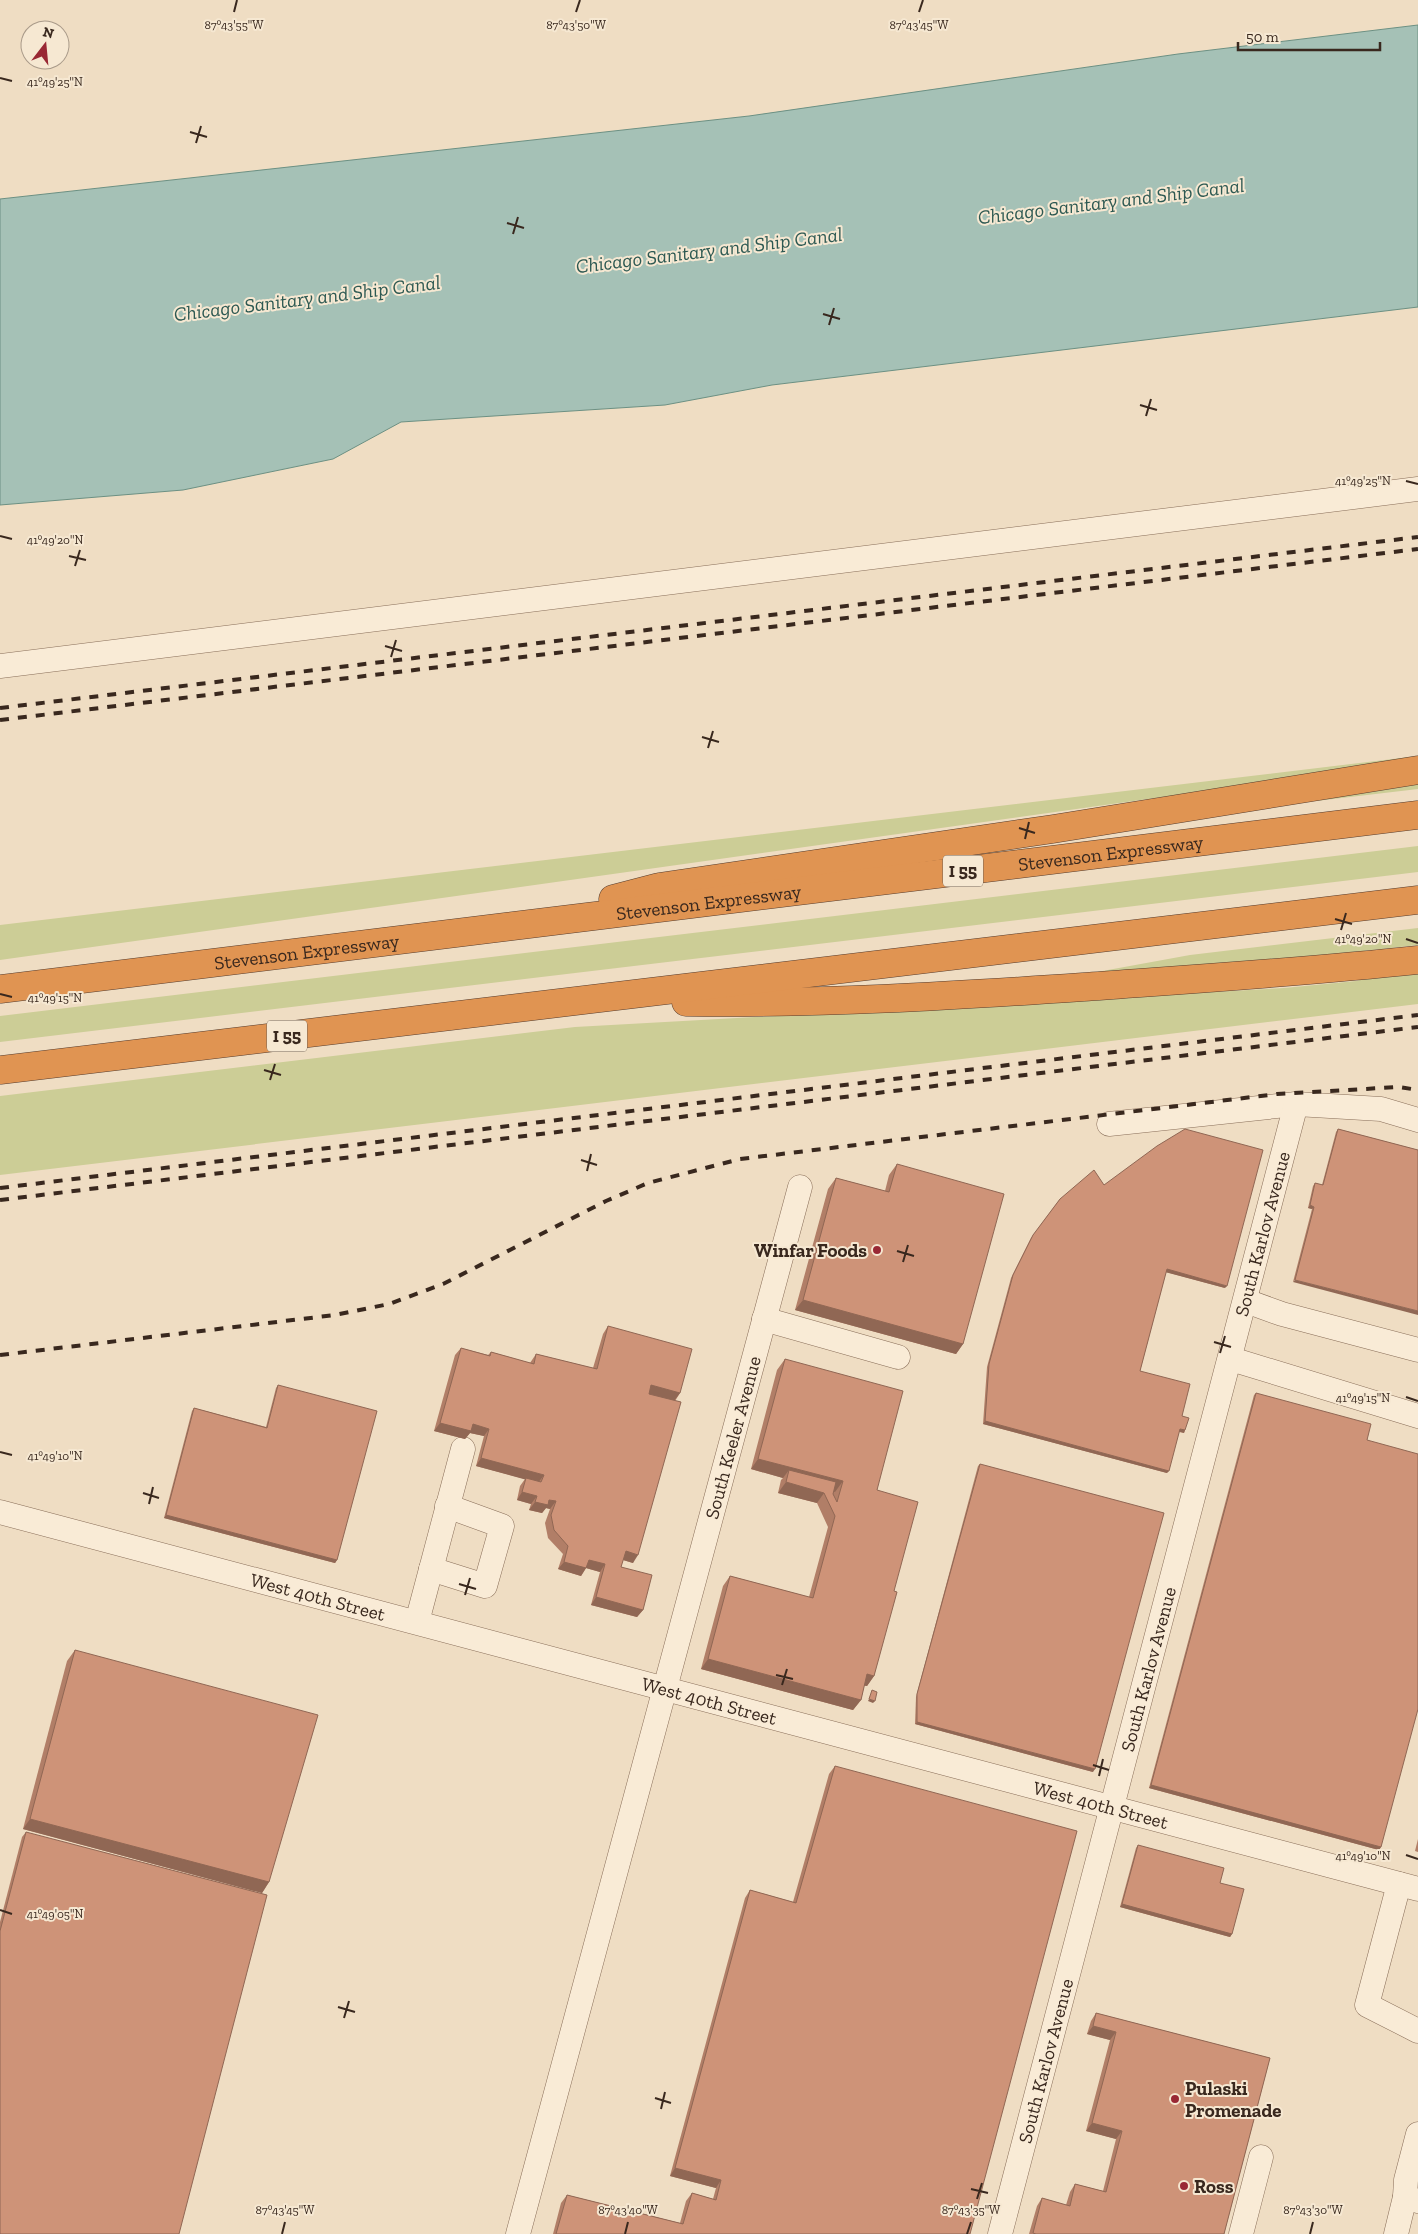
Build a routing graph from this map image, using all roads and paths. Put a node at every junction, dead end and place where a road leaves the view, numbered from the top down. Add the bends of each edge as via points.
1 (1418, 489) edge
2 (0, 666) edge
3 (1418, 770) edge
4 (1418, 815) edge
5 (1418, 900) edge
6 (508, 927) junction
7 (1418, 960) edge
8 (0, 988) edge
9 (575, 1001) junction
10 (0, 1070) edge
11 (1296, 1104) junction
12 (1418, 1120) edge
13 (1109, 1124) dead end
14 (800, 1187) dead end
15 (1246, 1301) junction
16 (764, 1320) junction
17 (1418, 1350) edge
18 (898, 1356) dead end
19 (1231, 1359) junction
20 (1418, 1416) edge
21 (463, 1449) dead end
22 (447, 1506) junction
23 (0, 1512) edge
24 (431, 1569) junction
25 (417, 1622) junction
26 (664, 1688) junction
27 (1113, 1808) junction
28 (1409, 1886) edge
29 (1418, 2031) edge
30 (1418, 2134) edge
31 (1261, 2157) dead end
32 (1412, 2199) edge
33 (518, 2234) edge
34 (1000, 2234) edge
35 (1241, 2234) edge
36 (1396, 2234) edge

1 - 2 street
3 - 6 highway via 1053,829 659,887
4 - 6 highway, Stevenson Expressway / I 55
5 - 9 highway, I 55
6 - 8 highway, Stevenson Expressway / I 55
7 - 9 highway via 1274,974 977,994 730,1003
9 - 10 highway, I 55
11 - 12 street via 1381,1110
11 - 13 street
11 - 15 street, South Karlov Avenue
14 - 16 street, South Keeler Avenue
15 - 17 street via 1282,1314
15 - 19 street, South Karlov Avenue
16 - 18 street
16 - 26 street, South Keeler Avenue
19 - 20 street
19 - 27 street, South Karlov Avenue
21 - 22 street
22 - 24 street
22 - 24 street via 502,1526 485,1586
23 - 25 street, West 40th Street
24 - 25 street
25 - 26 street, West 40th Street
26 - 27 street, West 40th Street
26 - 33 street, South Keeler Avenue
27 - 28 street, West 40th Street
27 - 34 street, South Karlov Avenue
28 - 29 street via 1367,2005
30 - 32 street via 1406,2180
31 - 35 street
32 - 36 street

